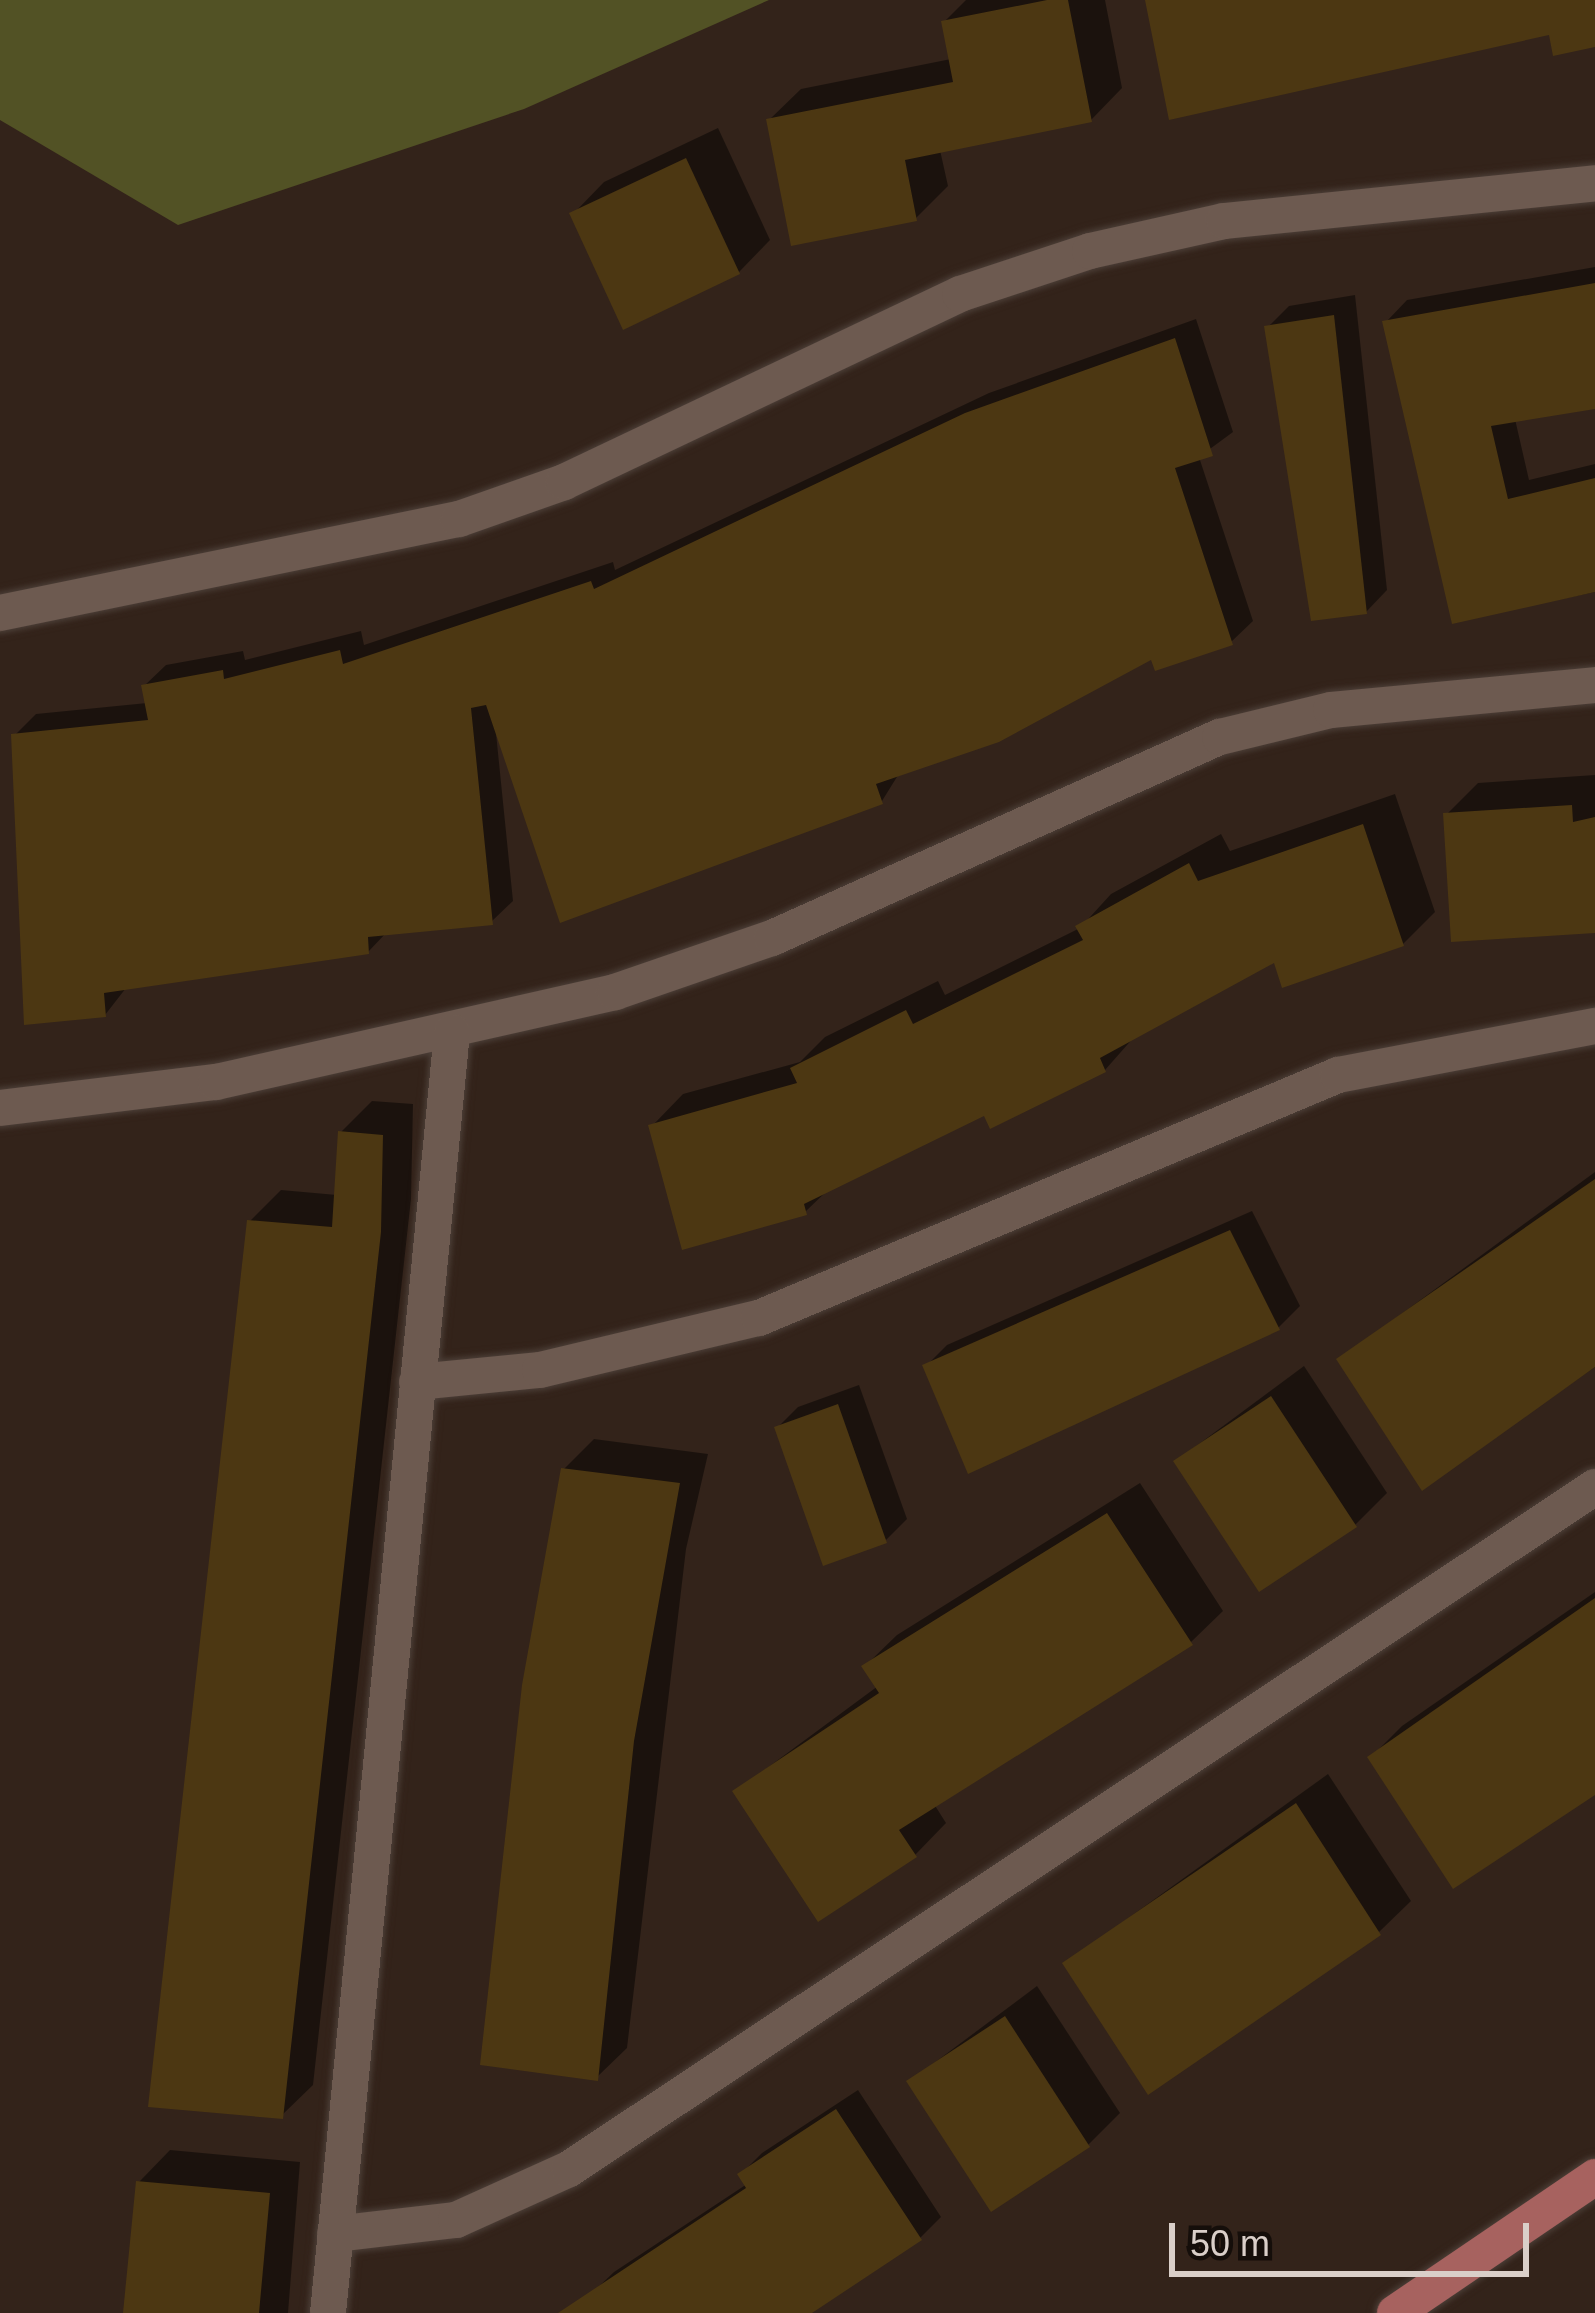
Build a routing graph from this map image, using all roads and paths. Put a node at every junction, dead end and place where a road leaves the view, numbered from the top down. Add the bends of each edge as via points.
1 (1595, 183) edge
2 (0, 613) edge
3 (1595, 685) edge
4 (1595, 1026) edge
5 (452, 1032) junction
6 (0, 1108) edge
7 (417, 1382) junction
8 (1595, 1487) edge
9 (1595, 2177) edge
10 (335, 2234) junction
11 (328, 2313) edge
12 (1395, 2313) edge

1 - 2 street via 1224,220 1090,250 960,294 564,482 459,519
3 - 5 street via 1331,710 1220,737 772,938
4 - 7 street via 1338,1075 759,1318 540,1370
5 - 6 street via 216,1082
5 - 7 street
7 - 10 street
8 - 10 street via 568,2169 456,2220
9 - 12 main road
10 - 11 street

